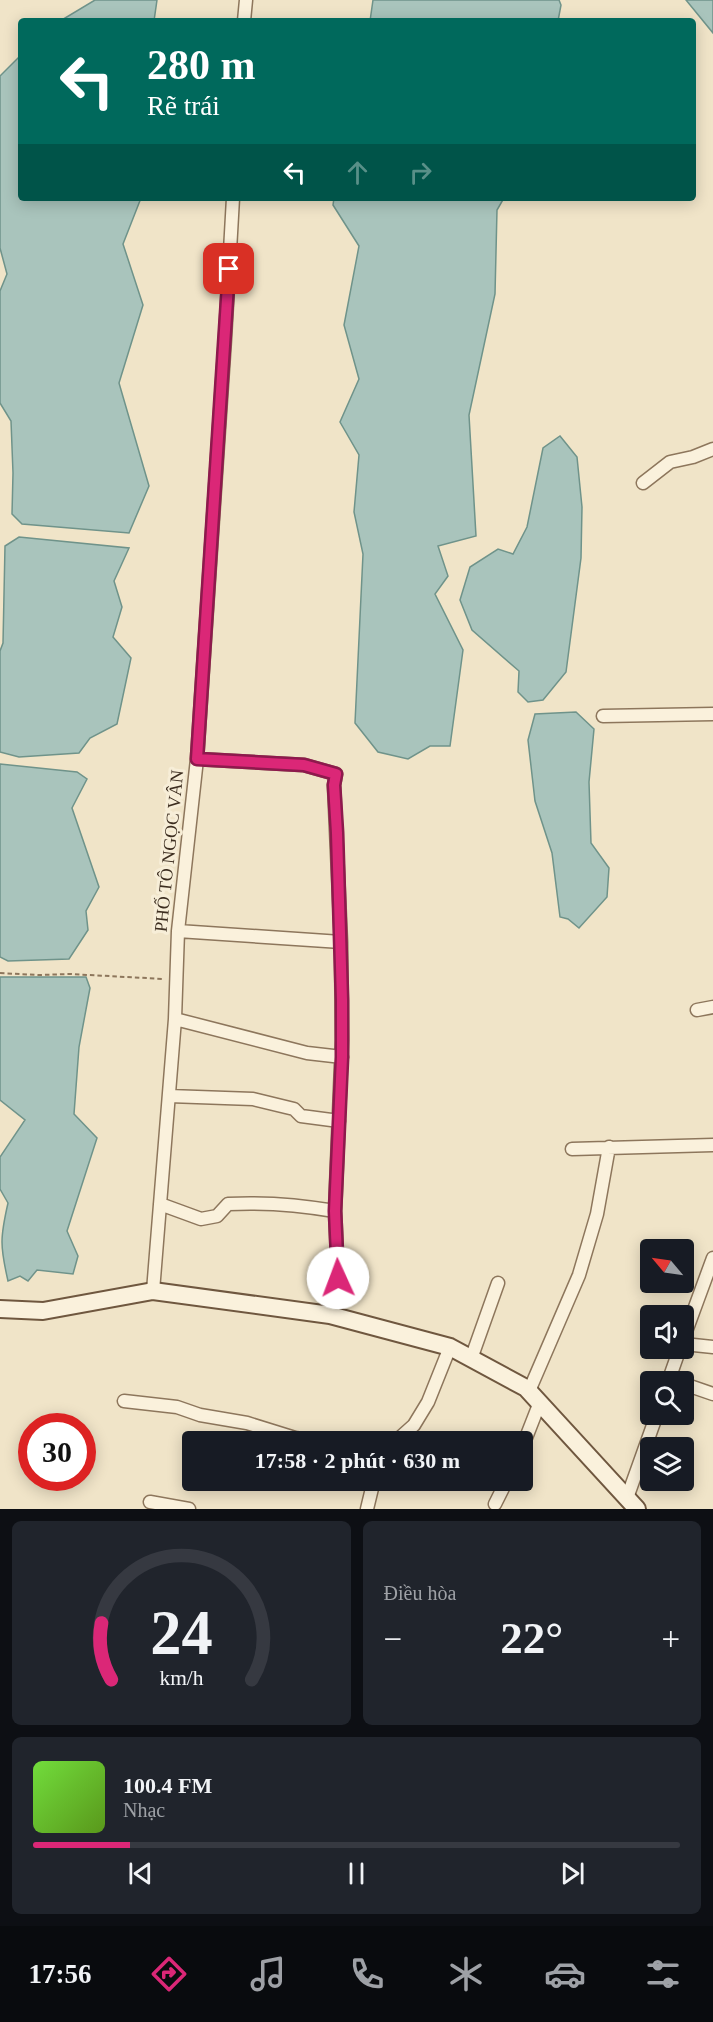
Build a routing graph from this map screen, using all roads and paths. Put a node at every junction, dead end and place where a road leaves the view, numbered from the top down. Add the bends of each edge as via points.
1 (246, 0) edge
2 (244, 18) edge
3 (232, 201) edge
4 (713, 449) edge
5 (643, 483) dead end
6 (713, 714) edge
7 (603, 716) dead end
8 (197, 759) junction
9 (178, 931) junction
10 (341, 942) junction
11 (0, 973) edge
12 (176, 980) junction
13 (713, 1007) edge
14 (697, 1010) dead end
15 (175, 1019) junction
16 (342, 1057) junction
17 (169, 1096) junction
18 (339, 1121) junction
19 (713, 1145) edge
20 (609, 1147) junction
21 (572, 1149) dead end
22 (160, 1204) junction
23 (335, 1211) junction
24 (713, 1258) edge
25 (498, 1283) dead end
26 (153, 1291) junction
27 (713, 1298) edge
28 (698, 1299) junction
29 (0, 1309) edge
30 (694, 1310) edge
31 (330, 1315) junction
32 (694, 1345) edge
33 (450, 1347) junction
34 (713, 1347) edge
35 (471, 1359) junction
36 (694, 1387) edge
37 (713, 1394) edge
38 (534, 1397) junction
39 (124, 1401) dead end
40 (654, 1425) edge
41 (273, 1431) edge
42 (407, 1431) edge
43 (526, 1431) edge
44 (371, 1491) edge
45 (502, 1491) edge
46 (150, 1502) dead end
47 (632, 1503) edge
48 (495, 1504) dead end
49 (189, 1509) edge
50 (367, 1509) edge

1 - 2 street
3 - 8 street, PHỐ TÔ NGỌC VÂN
4 - 5 street via 664,465
6 - 7 street
8 - 9 street, PHỐ TÔ NGỌC VÂN
8 - 10 street via 304,765 336,774
9 - 10 street
9 - 12 street, PHỐ TÔ NGỌC VÂN
10 - 16 street
11 - 12 path
12 - 15 street, PHỐ TÔ NGỌC VÂN
13 - 14 street
15 - 16 street via 307,1053
15 - 17 street, PHỐ TÔ NGỌC VÂN
16 - 18 street
17 - 18 street via 253,1099 294,1109 301,1116
17 - 22 street, PHỐ TÔ NGỌC VÂN
18 - 23 street
19 - 20 street
20 - 21 street
20 - 38 street via 597,1214 579,1275
22 - 23 street via 201,1219 217,1216 228,1204 244,1203
22 - 26 street, PHỐ TÔ NGỌC VÂN
23 - 31 street via 338,1278
24 - 28 street
25 - 35 street
26 - 29 street via 43,1311
26 - 31 street
27 - 28 street
28 - 30 street
31 - 33 street
32 - 34 street
33 - 35 street
33 - 42 street via 428,1402
35 - 38 street via 526,1388
36 - 37 street
38 - 43 street
38 - 47 street
39 - 41 street via 177,1407
40 - 47 street
44 - 50 street
45 - 48 street
46 - 49 street

